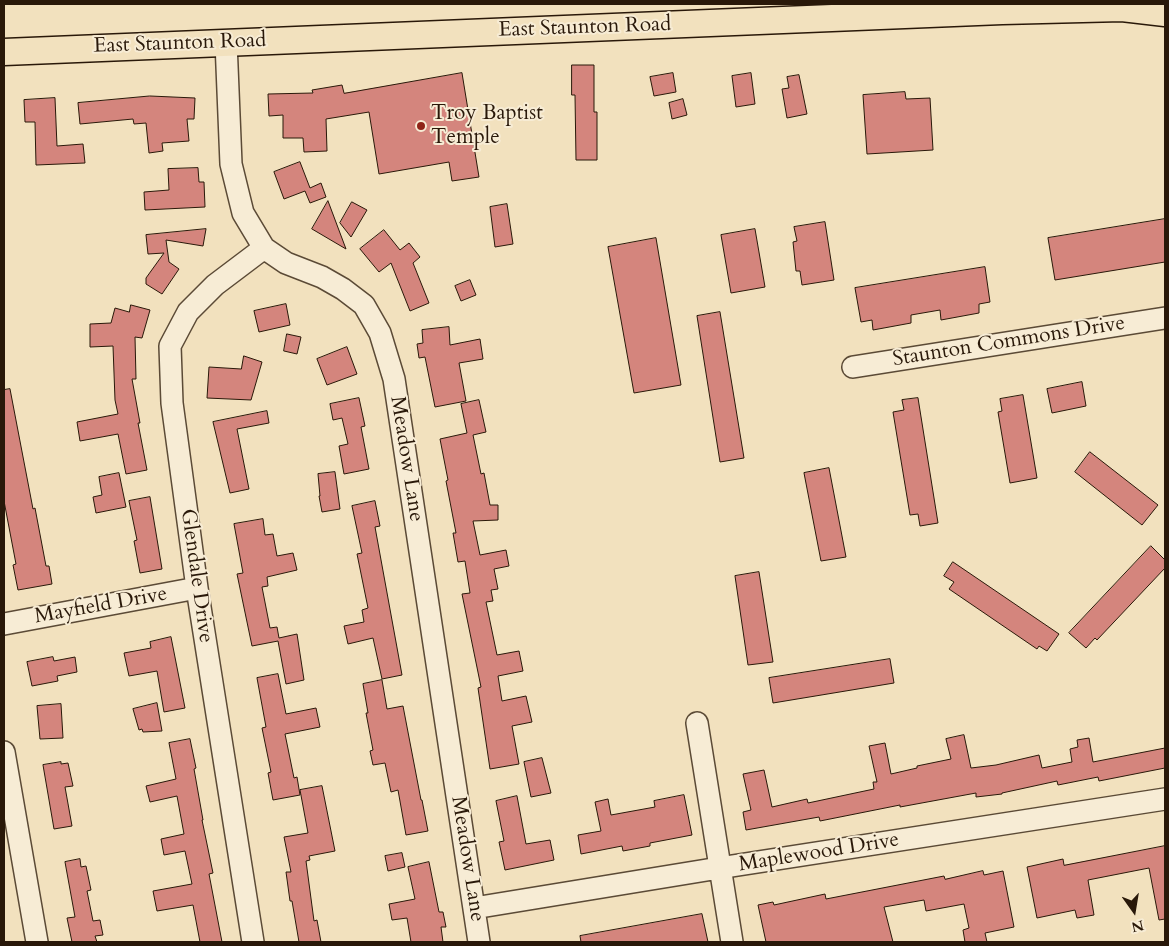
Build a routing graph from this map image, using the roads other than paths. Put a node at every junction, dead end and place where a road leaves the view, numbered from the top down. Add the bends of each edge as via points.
1 (1165, 13) edge
2 (226, 42) junction
3 (4, 52) edge
4 (264, 248) junction
5 (1165, 318) edge
6 (853, 367) dead end
7 (197, 588) junction
8 (4, 624) edge
9 (697, 723) dead end
10 (4, 752) edge
11 (1165, 799) edge
12 (719, 868) junction
13 (474, 908) junction
14 (37, 942) edge
15 (253, 942) edge
16 (479, 942) edge
17 (732, 942) edge

1 - 2 main road, East Staunton Road via 1122,8 1002,11
2 - 3 main road, East Staunton Road
2 - 4 street, Meadow Lane via 231,164 243,213
4 - 7 street, Glendale Drive via 215,285 188,312 170,346 172,403
4 - 13 street, Meadow Lane via 286,263 343,289 364,305 380,333 394,379
5 - 6 street, Staunton Commons Drive
7 - 8 street, Mayfield Drive
7 - 15 street, Glendale Drive
9 - 12 street
10 - 14 street
11 - 12 street, Maplewood Drive
12 - 13 street, Maplewood Drive
12 - 17 street
13 - 16 street, Meadow Lane

